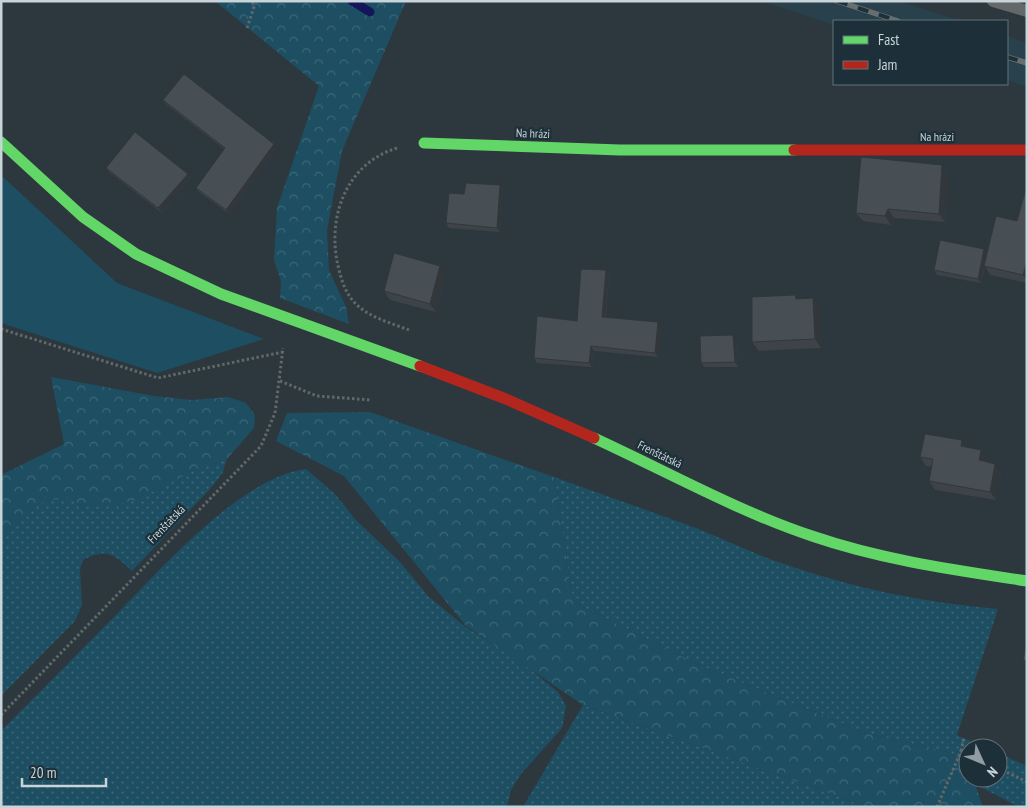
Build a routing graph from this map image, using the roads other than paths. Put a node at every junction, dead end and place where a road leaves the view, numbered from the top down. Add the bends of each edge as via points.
1 (993, 1) edge
2 (1027, 11) edge
3 (1, 142) edge
4 (424, 143) road end
5 (1027, 150) edge
6 (1027, 582) edge

1 - 2 lane
3 - 6 main road, Frenštátská via 92,222 136,254 204,286 482,390 811,536 864,552
4 - 5 main road, Na hrázi via 620,150

